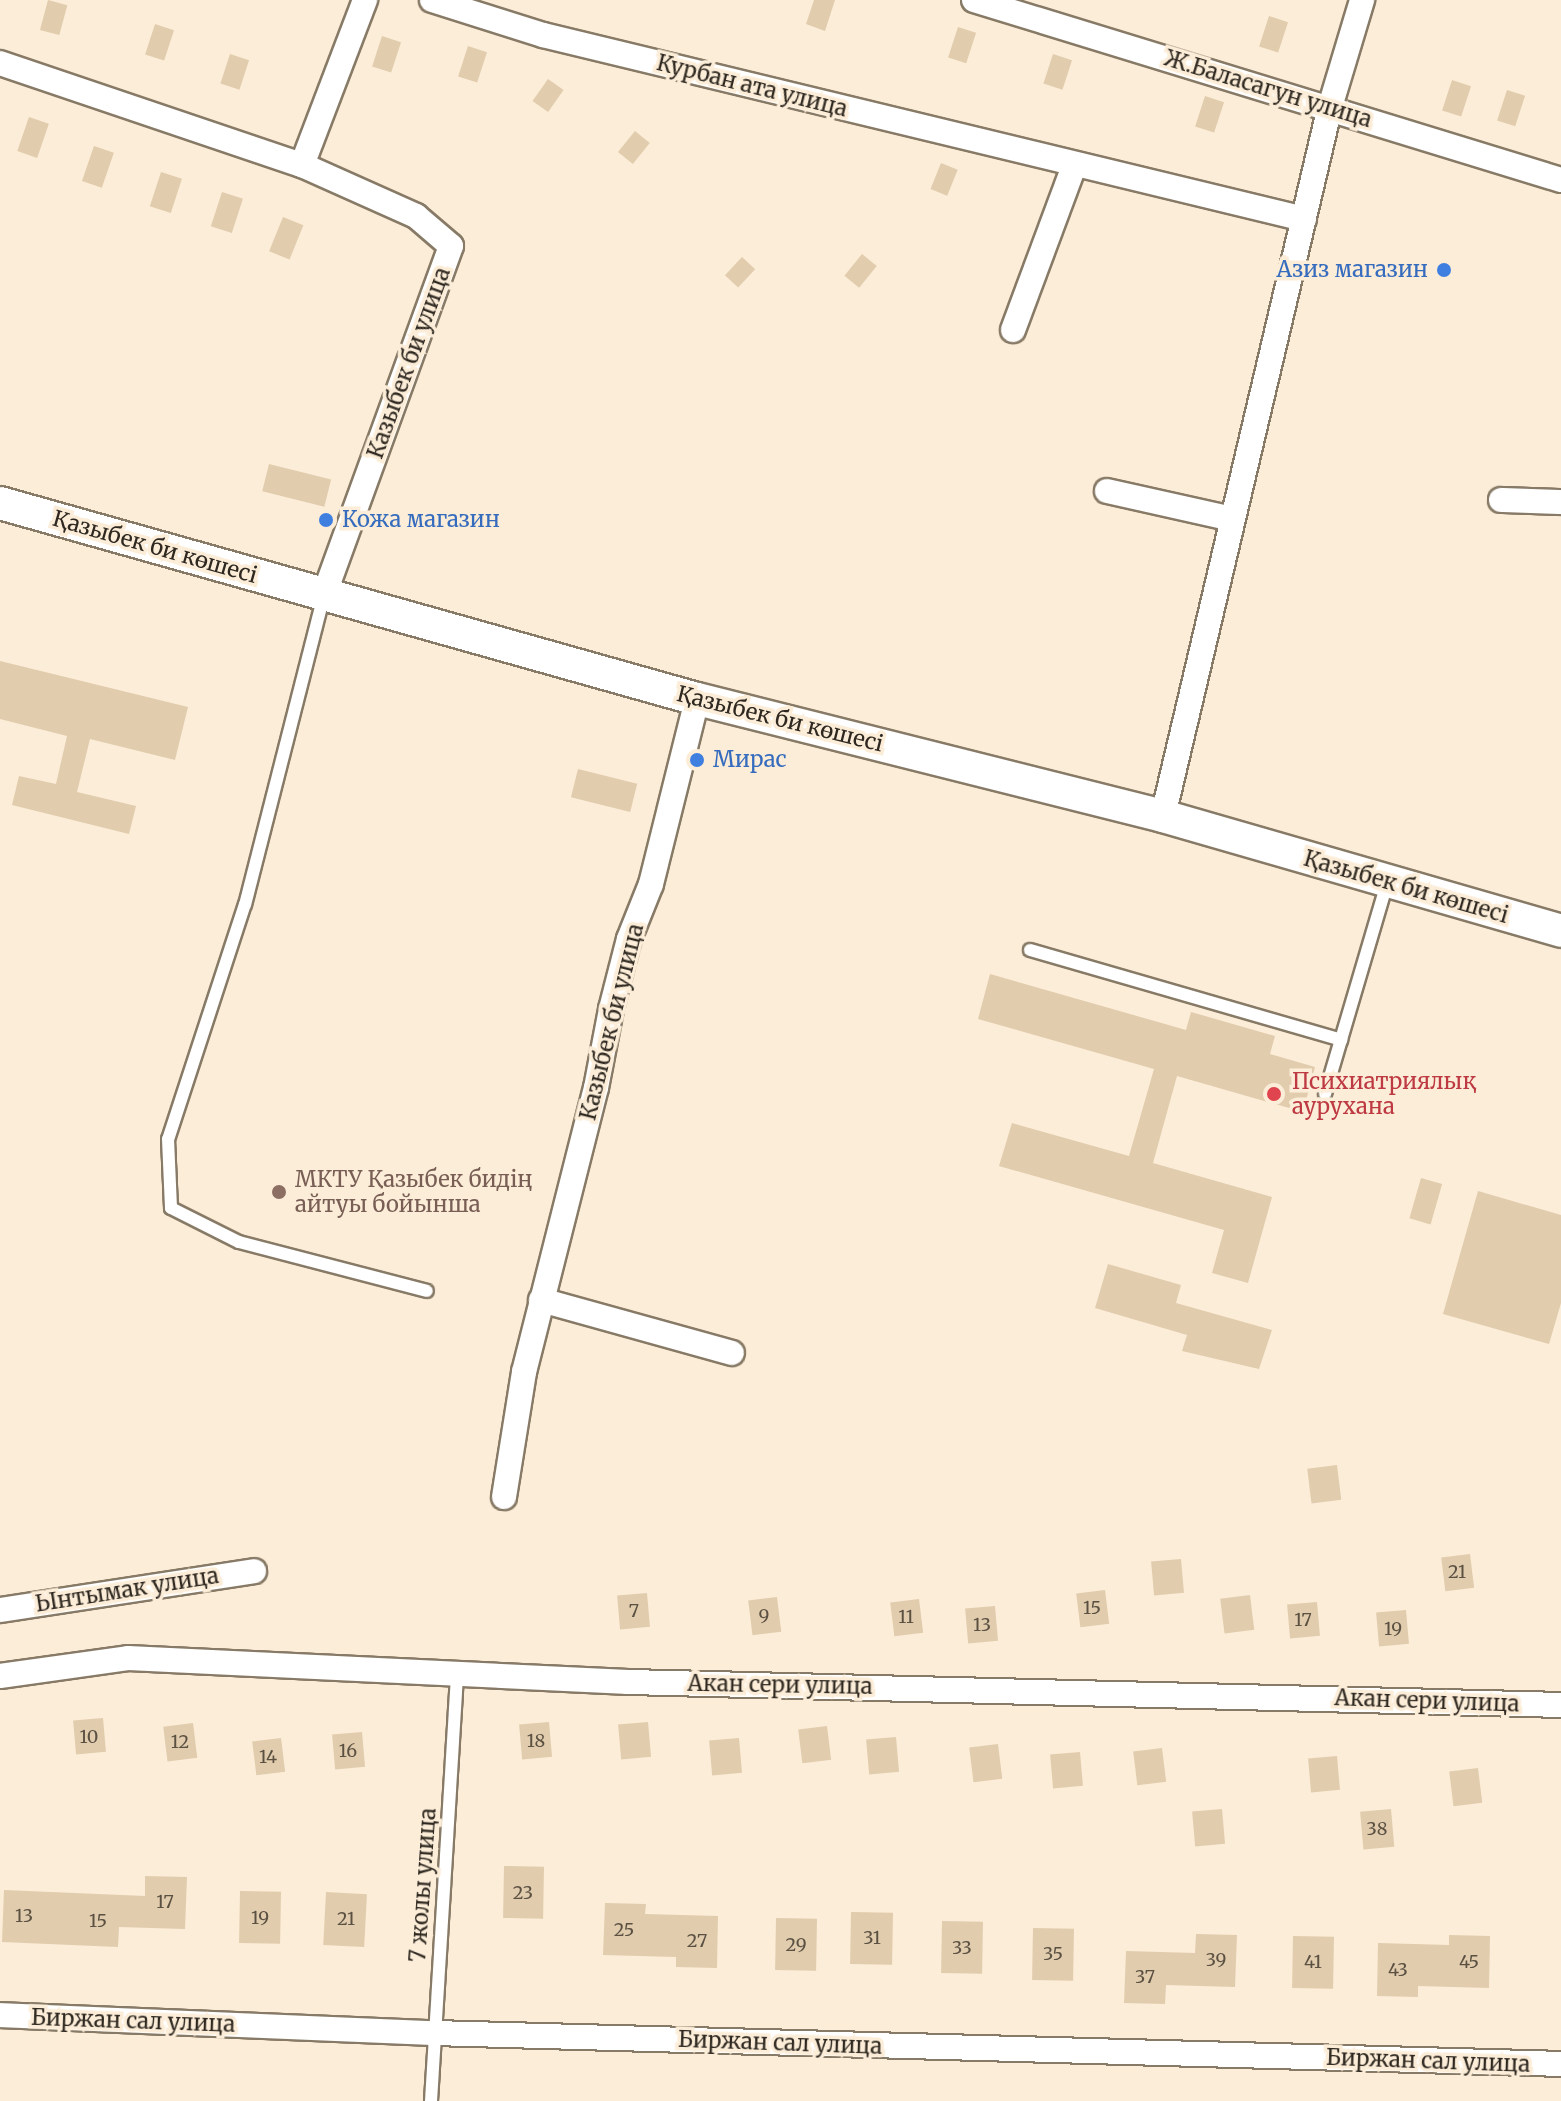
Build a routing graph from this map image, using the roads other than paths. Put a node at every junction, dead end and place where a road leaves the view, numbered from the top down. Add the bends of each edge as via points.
1 (365, 0) edge
2 (432, 0) edge
3 (974, 0) edge
4 (1362, 0) edge
5 (0, 63) edge
6 (1330, 107) junction
7 (302, 165) junction
8 (1074, 166) junction
9 (1561, 180) edge
10 (1304, 219) junction
11 (1013, 330) dead end
12 (1107, 491) dead end
13 (1501, 500) dead end
14 (1561, 502) edge
15 (0, 503) edge
16 (1232, 519) junction
17 (324, 595) junction
18 (697, 699) junction
19 (1163, 816) junction
20 (1387, 884) junction
21 (1561, 931) edge
22 (1030, 950) dead end
23 (1341, 1040) junction
24 (1325, 1094) dead end
25 (427, 1291) dead end
26 (541, 1300) junction
27 (732, 1353) dead end
28 (504, 1497) dead end
29 (254, 1571) dead end
30 (0, 1610) edge
31 (457, 1672) junction
32 (0, 1676) edge
33 (1561, 1705) edge
34 (0, 2015) edge
35 (433, 2033) junction
36 (1561, 2064) edge
37 (431, 2101) edge

1 - 7 street
2 - 8 street, Курбан ата улица via 543,35 740,79
3 - 6 street, Ж.Баласагун улица
4 - 6 street
5 - 7 street
6 - 9 street, Ж.Баласагун улица
6 - 10 street
7 - 17 street, Казыбек би улица via 416,216 451,246
8 - 10 street, Курбан ата улица
8 - 11 street
10 - 16 street
12 - 16 street
13 - 14 street
15 - 17 main road, Қазыбек би көшесі
16 - 19 street
17 - 18 main road, Қазыбек би көшесі
17 - 25 lane via 245,904 168,1139 171,1208 239,1242
18 - 19 main road, Қазыбек би көшесі
18 - 26 street, Казыбек би улица via 651,884 629,939
19 - 20 main road, Қазыбек би көшесі
20 - 21 main road, Қазыбек би көшесі
20 - 23 lane
22 - 23 lane
23 - 24 lane
26 - 27 street
26 - 28 street, Казыбек би улица via 510,1440
29 - 30 street, Ынтымак улица
31 - 32 street, Акан сери улица via 128,1658
31 - 33 street, Акан сери улица via 628,1682
31 - 35 lane, 7 жолы улица
34 - 35 street, Биржан сал улица
35 - 36 street, Биржан сал улица
35 - 37 lane, 7 жолы улица

